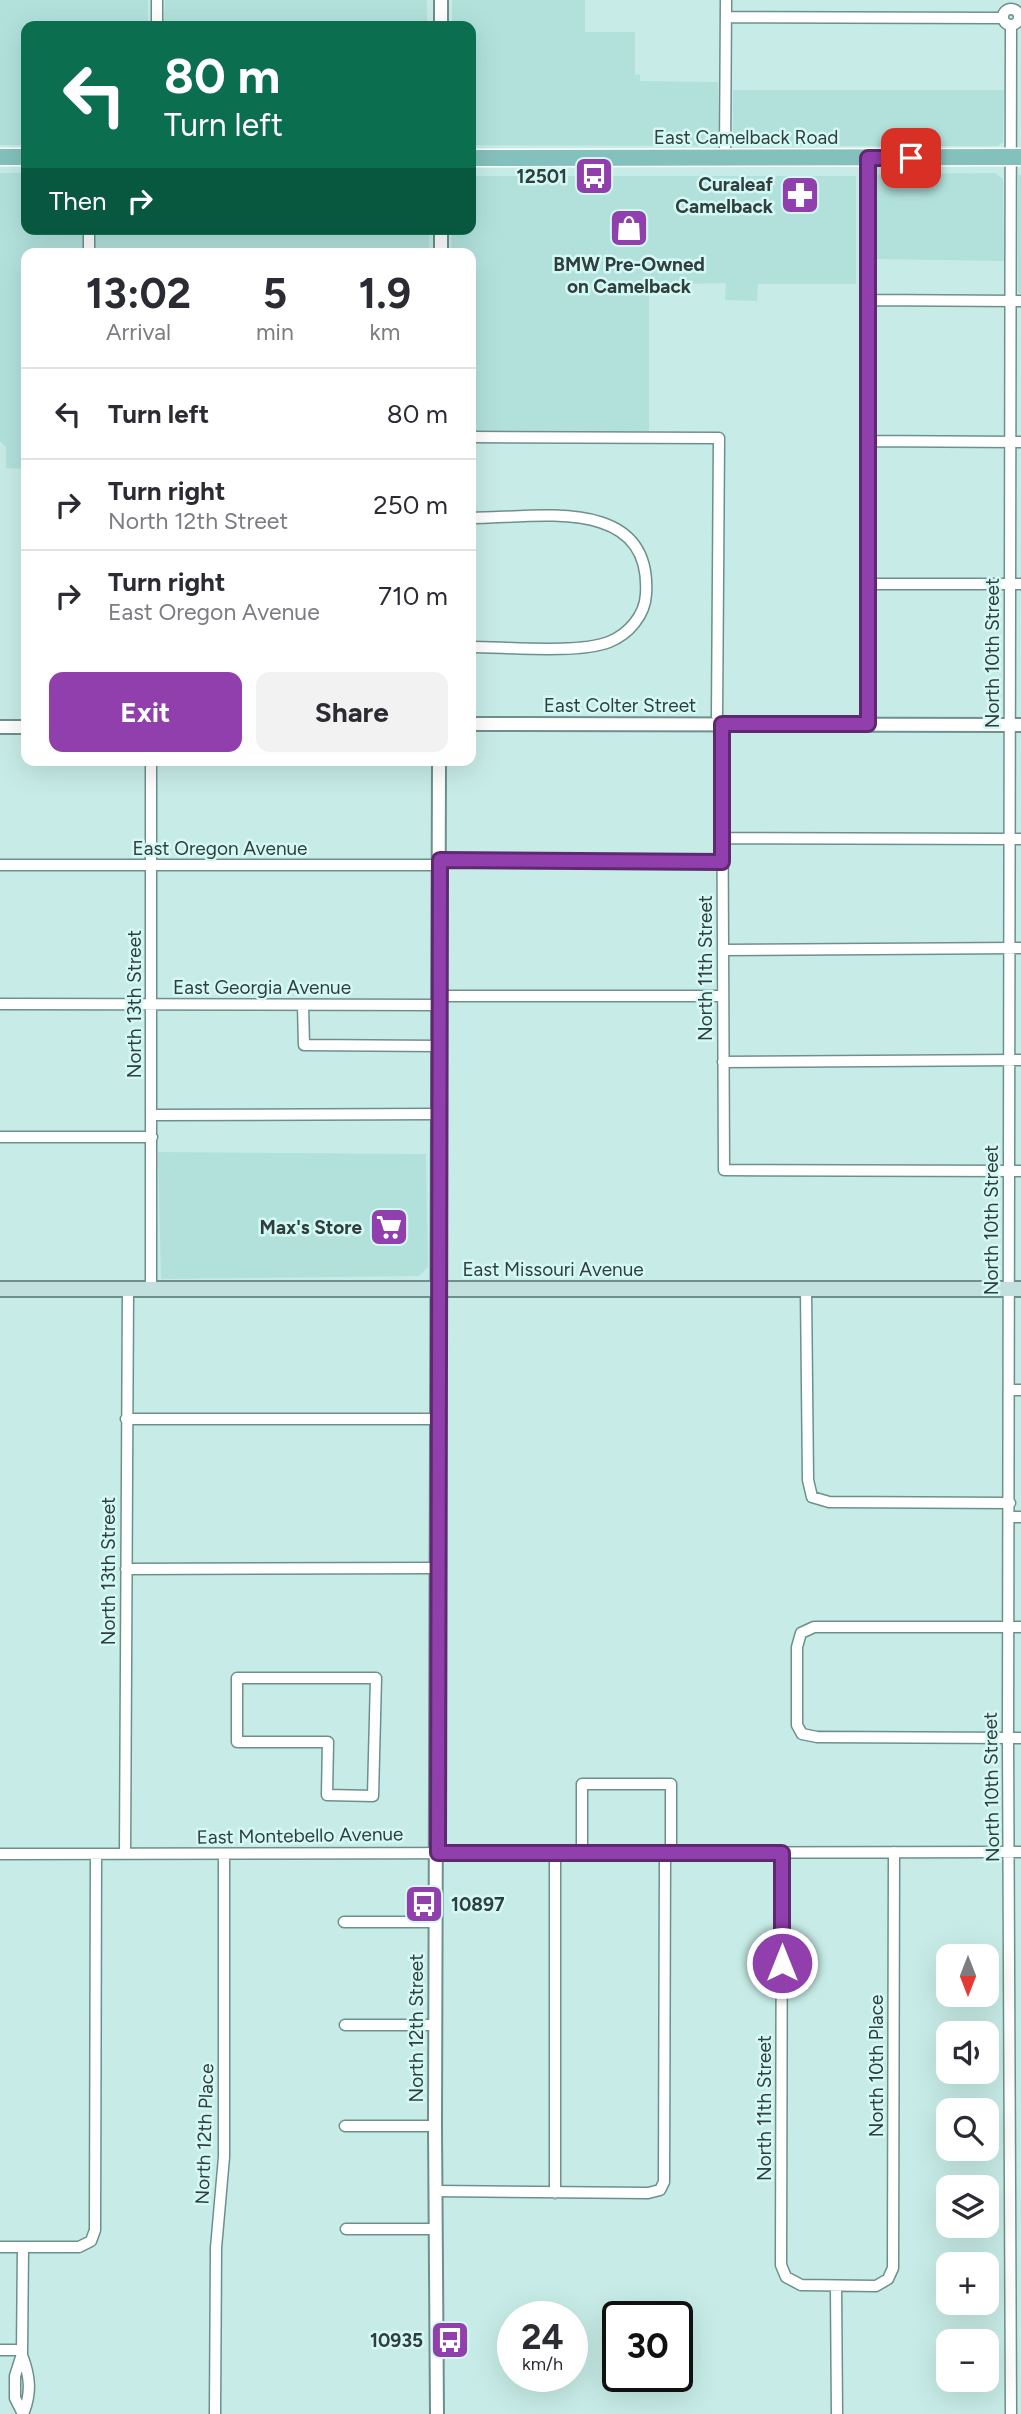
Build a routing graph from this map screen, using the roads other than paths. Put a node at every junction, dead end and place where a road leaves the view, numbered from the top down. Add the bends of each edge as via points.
1 (157, 0) edge
2 (441, 0) edge
3 (726, 0) edge
4 (1008, 13) edge
5 (726, 17) junction
6 (156, 21) edge
7 (441, 21) edge
8 (21, 157) edge
9 (1016, 157) edge
10 (0, 158) edge
11 (476, 158) edge
12 (725, 158) junction
13 (868, 158) junction
14 (867, 300) junction
15 (1016, 301) edge
16 (476, 437) edge
17 (867, 441) junction
18 (1016, 442) edge
19 (476, 518) edge
20 (868, 584) junction
21 (1015, 584) edge
22 (476, 647) edge
23 (476, 724) edge
24 (722, 724) junction
25 (868, 724) junction
26 (1015, 725) edge
27 (0, 727) edge
28 (21, 727) edge
29 (151, 766) edge
30 (439, 766) edge
31 (722, 838) junction
32 (1009, 839) junction
33 (1021, 839) edge
34 (722, 862) junction
35 (440, 863) junction
36 (0, 865) edge
37 (151, 866) junction
38 (1009, 948) junction
39 (1021, 948) edge
40 (723, 950) junction
41 (723, 996) junction
42 (440, 1000) junction
43 (0, 1004) edge
44 (151, 1005) junction
45 (303, 1005) junction
46 (439, 1046) junction
47 (1009, 1060) junction
48 (1021, 1060) edge
49 (723, 1062) junction
50 (439, 1114) junction
51 (152, 1115) junction
52 (0, 1137) edge
53 (152, 1137) junction
54 (1009, 1171) junction
55 (1021, 1171) edge
56 (0, 1289) edge
57 (128, 1289) junction
58 (151, 1289) junction
59 (438, 1289) junction
60 (1015, 1289) edge
61 (806, 1291) junction
62 (1009, 1390) junction
63 (1021, 1390) edge
64 (127, 1419) junction
65 (439, 1419) junction
66 (1010, 1503) junction
67 (1015, 1517) edge
68 (439, 1568) junction
69 (126, 1569) junction
70 (1009, 1628) junction
71 (1021, 1628) edge
72 (1007, 1738) junction
73 (1021, 1738) edge
74 (237, 1742) joint
75 (894, 1852) junction
76 (1008, 1852) junction
77 (1021, 1852) edge
78 (438, 1853) junction
79 (782, 1853) junction
80 (0, 1854) edge
81 (96, 1854) junction
82 (125, 1854) junction
83 (224, 1854) junction
84 (555, 1854) junction
85 (582, 1854) junction
86 (668, 1854) junction
87 (344, 1922) dead end
88 (436, 1922) junction
89 (345, 2025) dead end
90 (436, 2025) junction
91 (345, 2126) dead end
92 (435, 2126) junction
93 (435, 2191) junction
94 (555, 2193) junction
95 (346, 2229) dead end
96 (436, 2229) junction
97 (0, 2247) edge
98 (23, 2247) junction
99 (836, 2287) junction
100 (0, 2350) edge
101 (22, 2352) junction
102 (23, 2414) edge
103 (215, 2414) edge
104 (437, 2414) edge
105 (837, 2414) edge
106 (1011, 2414) edge

1 - 6 street
2 - 7 street
3 - 5 street
4 - 5 street
4 - 9 street, North 10th Street
5 - 12 street
8 - 10 main road
9 - 13 main road, East Camelback Road
9 - 15 street, North 10th Street
11 - 12 main road, East Camelback Road
12 - 13 main road, East Camelback Road
13 - 14 street
14 - 15 street
14 - 17 street
15 - 18 street, North 10th Street
16 - 24 street, North 11th Street via 719,438 717,716
17 - 18 street
17 - 20 street
18 - 21 street, North 10th Street
19 - 22 street via 582,517 610,523 639,551 646,590 646,601 631,629 609,642 576,647
20 - 21 street
20 - 25 street
21 - 26 street, North 10th Street
23 - 24 street, East Colter Street
24 - 25 street, East Colter Street
24 - 31 street, North 11th Street
25 - 26 street, East Colter Street
26 - 32 street, North 10th Street
27 - 28 street
29 - 37 street, North 13th Street
30 - 35 street, North 12th Street
31 - 32 street
31 - 34 street, North 11th Street
32 - 33 street
32 - 38 street, North 10th Street
34 - 35 street, East Oregon Avenue
34 - 40 street, North 11th Street
35 - 37 street, East Oregon Avenue
35 - 42 street, North 12th Street
36 - 37 street, East Oregon Avenue
37 - 44 street, North 13th Street
38 - 39 street
38 - 40 street
38 - 47 street, North 10th Street
40 - 41 street, North 11th Street
41 - 42 street, East Georgia Avenue
41 - 49 street, North 11th Street
42 - 45 street, East Georgia Avenue
42 - 46 street, North 12th Street
43 - 44 street, East Georgia Avenue
44 - 45 street, East Georgia Avenue
44 - 51 street, North 13th Street
45 - 46 street via 304,1045
46 - 50 street, North 12th Street
47 - 48 street
47 - 49 street
47 - 54 street, North 10th Street
49 - 54 street, North 11th Street via 724,1170
50 - 51 street
50 - 59 street, North 12th Street
51 - 53 street, North 13th Street
52 - 53 street
53 - 58 street, North 13th Street
54 - 55 street
54 - 60 street, North 10th Street
56 - 57 main road, East Missouri Avenue
57 - 58 main road, East Missouri Avenue
57 - 64 street, North 13th Street
58 - 59 main road, East Missouri Avenue
59 - 61 main road, East Missouri Avenue
59 - 65 street, North 12th Street
60 - 61 main road, East Missouri Avenue
60 - 62 street, North 10th Street
61 - 66 street via 808,1480 812,1497 829,1502
62 - 63 street
62 - 66 street, North 10th Street
64 - 65 street
64 - 69 street, North 13th Street
65 - 68 street, North 12th Street
66 - 67 street, North 10th Street
67 - 70 street, North 10th Street
68 - 69 street
68 - 78 street, North 12th Street
69 - 82 street, North 13th Street
70 - 71 street
70 - 72 street, North 10th Street
70 - 72 street via 814,1627 800,1633 797,1647 797,1725 802,1734
72 - 73 street
72 - 76 street, North 10th Street
74 - 74 street via 237,1678 376,1678 373,1796 327,1795 328,1742
75 - 76 street, East Montebello Avenue
75 - 79 street, East Montebello Avenue
75 - 99 street, North 10th Place via 893,2268 888,2279 876,2286
76 - 77 street, East Montebello Avenue
76 - 106 street, North 10th Street
78 - 83 street, East Montebello Avenue
78 - 84 street, East Montebello Avenue
78 - 88 street, North 12th Street
79 - 86 street, East Montebello Avenue
79 - 99 street, North 11th Street via 781,2265 786,2277 801,2285
80 - 81 street, East Montebello Avenue
81 - 82 street, East Montebello Avenue
81 - 98 street via 96,2230 91,2241 79,2247
82 - 83 street, East Montebello Avenue
83 - 103 street, North 12th Place via 224,2157 216,2248
84 - 85 street, East Montebello Avenue
84 - 94 street
85 - 86 street, East Montebello Avenue
85 - 86 street via 582,1784 671,1784
86 - 94 street via 664,2182 660,2190 648,2193
87 - 88 street
88 - 90 street, North 12th Street
89 - 90 street
90 - 92 street, North 12th Street
91 - 92 street
92 - 93 street, North 12th Street
93 - 94 street
93 - 96 street, North 12th Street
95 - 96 street
96 - 104 street, North 12th Street
97 - 98 street
98 - 101 street
99 - 105 street
100 - 101 street
101 - 102 street via 15,2398

